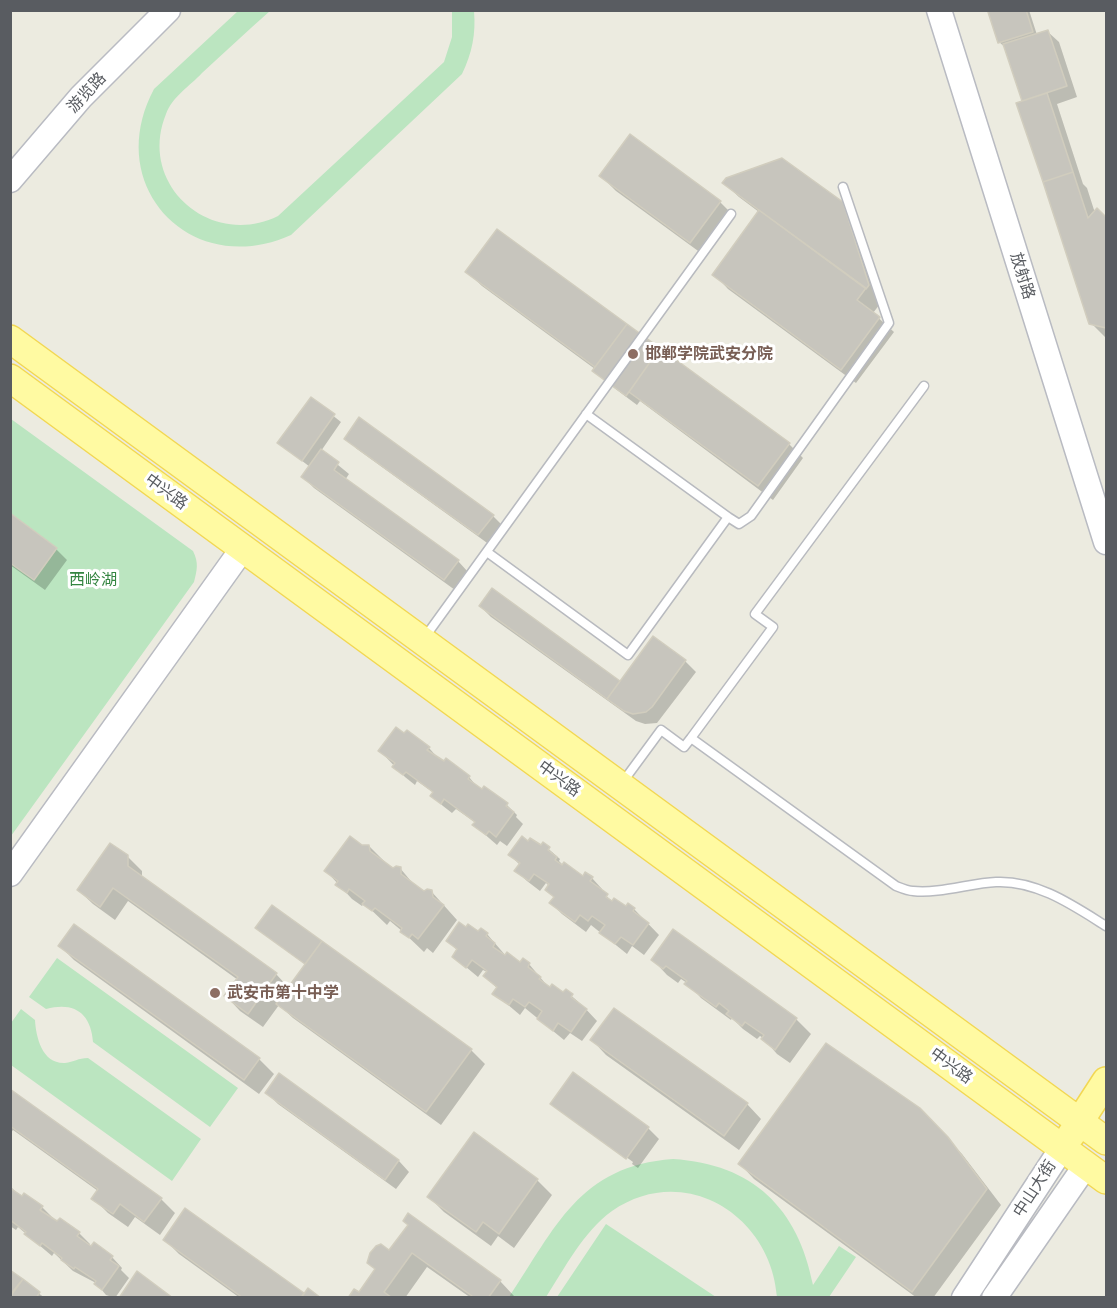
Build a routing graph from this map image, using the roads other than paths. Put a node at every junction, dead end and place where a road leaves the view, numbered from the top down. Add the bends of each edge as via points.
1 (168, 10) edge
2 (939, 10) edge
3 (10, 180) edge
4 (843, 187) dead end
5 (731, 214) dead end
6 (10, 339) edge
7 (10, 378) edge
8 (924, 386) dead end
9 (586, 414) junction
10 (728, 517) junction
11 (1107, 542) edge
12 (243, 548) junction
13 (487, 552) junction
14 (423, 640) junction
15 (691, 738) junction
16 (621, 785) junction
17 (10, 874) edge
18 (1107, 926) edge
19 (1107, 1081) edge
20 (1080, 1121) junction
21 (1106, 1139) edge
22 (1062, 1148) junction
23 (1096, 1173) edge
24 (964, 1298) edge
25 (994, 1298) edge

1 - 3 street, 游览路 via 81,97
2 - 11 street, 放射路
4 - 10 lane via 889,323 751,516 739,524
5 - 9 lane
6 - 14 main road, 中兴路
7 - 12 main road, 中兴路
8 - 15 lane via 755,614 773,627
9 - 10 lane
9 - 13 lane
10 - 13 lane via 628,654
12 - 17 street
12 - 22 main road, 中兴路
13 - 14 lane
14 - 16 main road, 中兴路
15 - 16 lane via 684,747 661,730
15 - 18 lane via 896,886 914,891 997,882 1024,884
16 - 20 main road, 中兴路
19 - 20 main road, 中山大街
20 - 21 main road, 中兴路
20 - 22 main road, 中山大街
21 - 23 main road, 中山大街
22 - 23 main road, 中兴路
22 - 24 street, 中山大街
23 - 25 street, 中山大街

